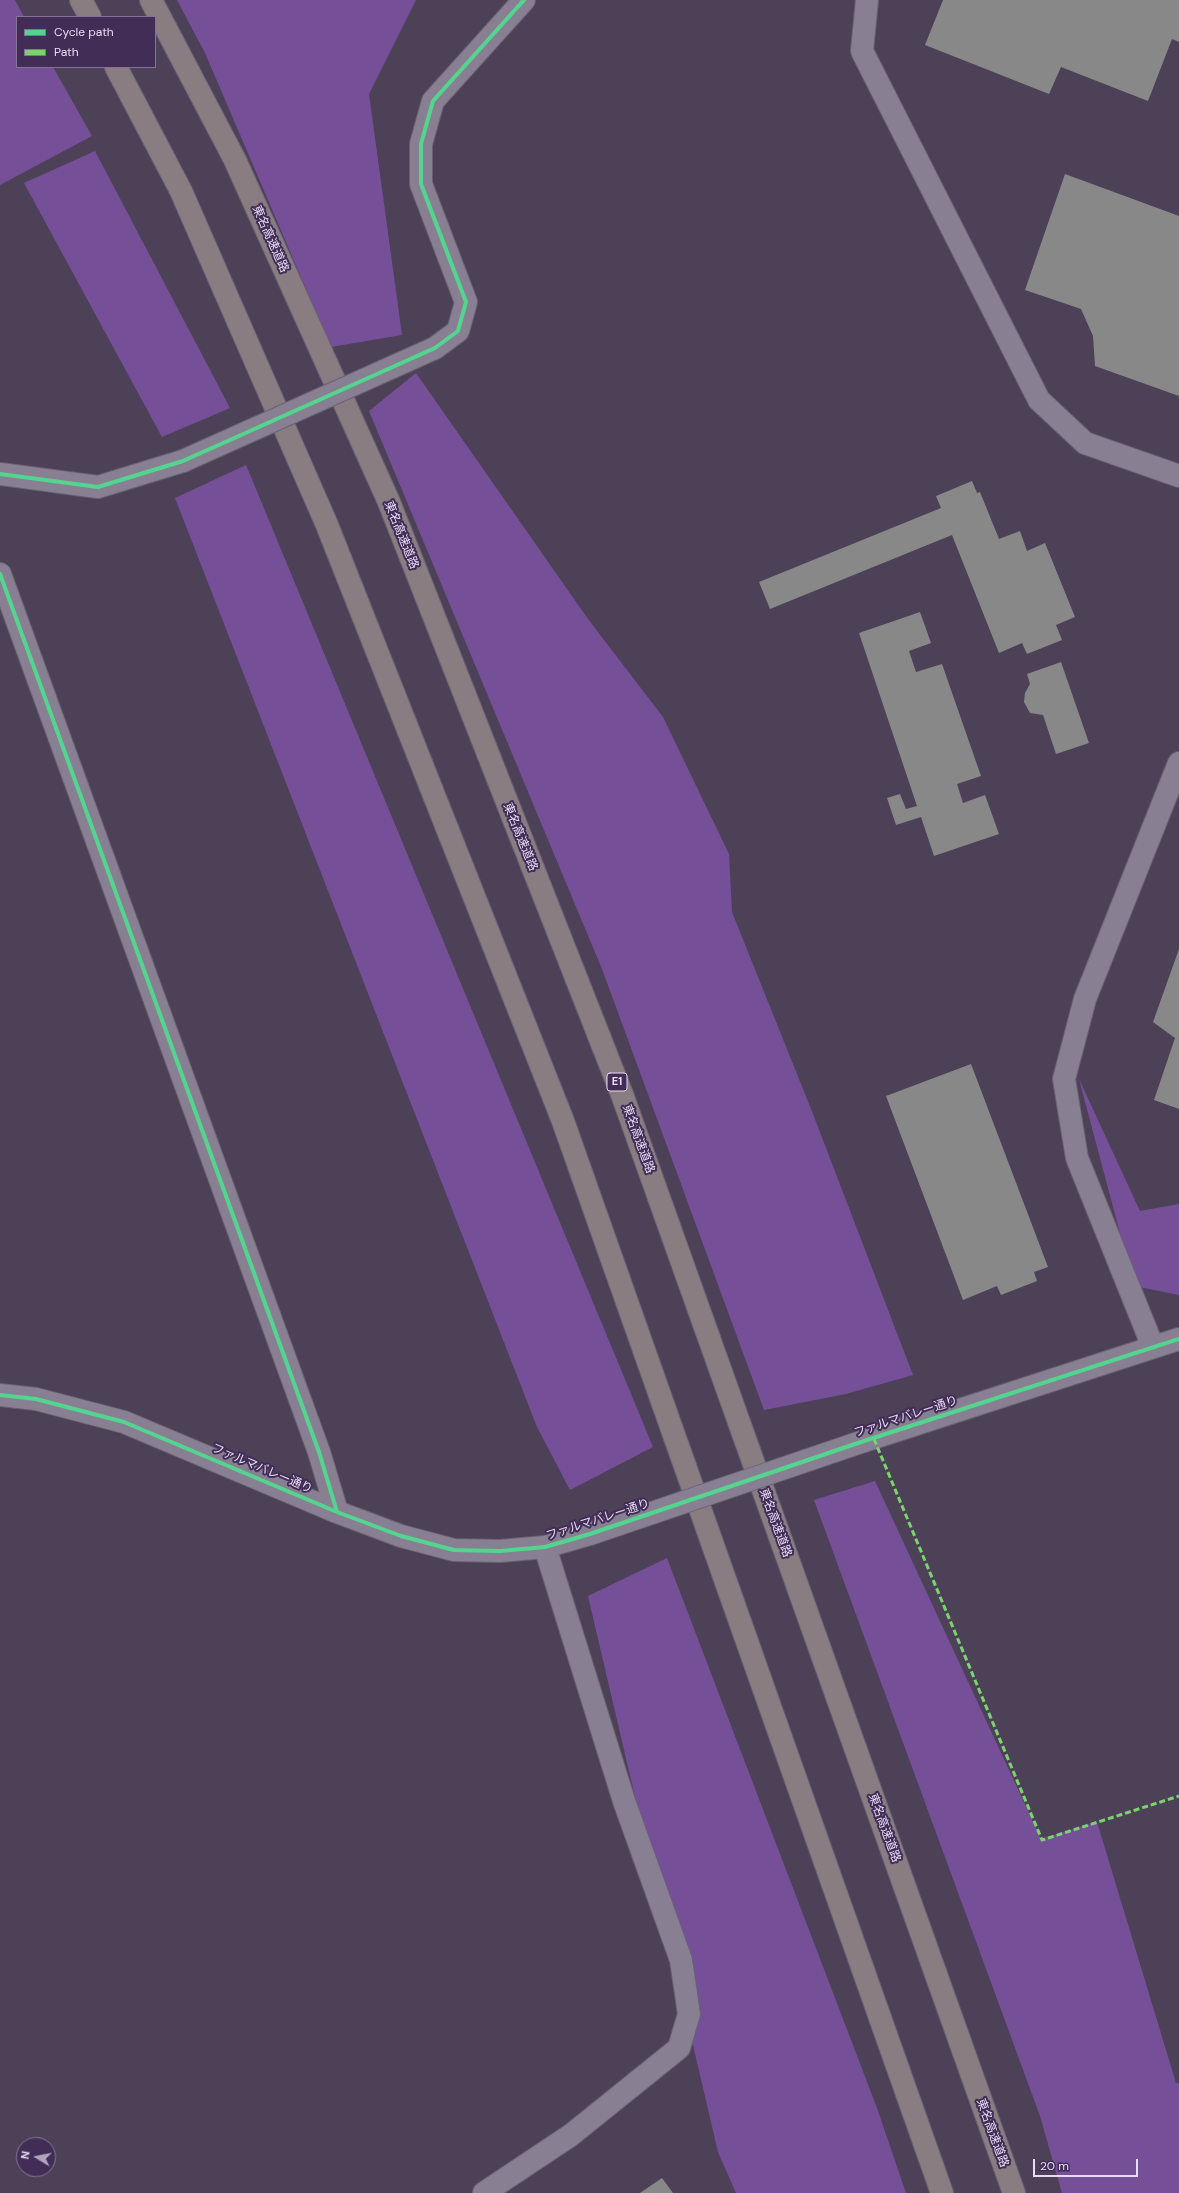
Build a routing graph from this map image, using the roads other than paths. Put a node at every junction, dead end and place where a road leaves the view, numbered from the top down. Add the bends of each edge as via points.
1 (82, 0) edge
2 (151, 0) edge
3 (524, 0) edge
4 (866, 0) edge
5 (90, 16) edge
6 (117, 68) edge
7 (0, 474) edge
8 (1179, 476) edge
9 (0, 574) edge
10 (1179, 763) edge
11 (1179, 1339) edge
12 (1153, 1347) junction
13 (0, 1395) edge
14 (337, 1512) junction
15 (545, 1547) junction
16 (484, 2193) edge
17 (942, 2193) edge
18 (1014, 2193) edge

1 - 5 highway
2 - 18 highway, 東名高速道路 / E1 via 235,160 389,502 623,1097
3 - 7 street, bridge via 434,101 421,144 421,184 466,302 458,331 435,348 183,461 98,487
4 - 8 street via 862,51 1039,400 1085,443
6 - 17 highway via 181,191 327,525 563,1121
9 - 14 street via 319,1452
10 - 12 street via 1085,999 1064,1079 1077,1158
11 - 12 street, ファルマバレー通り
12 - 15 street, ファルマバレー通り, bridge
13 - 14 street, ファルマバレー通り via 36,1400 124,1422
14 - 15 street, ファルマバレー通り via 401,1536 454,1550 500,1551
15 - 16 street via 624,1801 681,1960 689,2014 679,2048 571,2135

